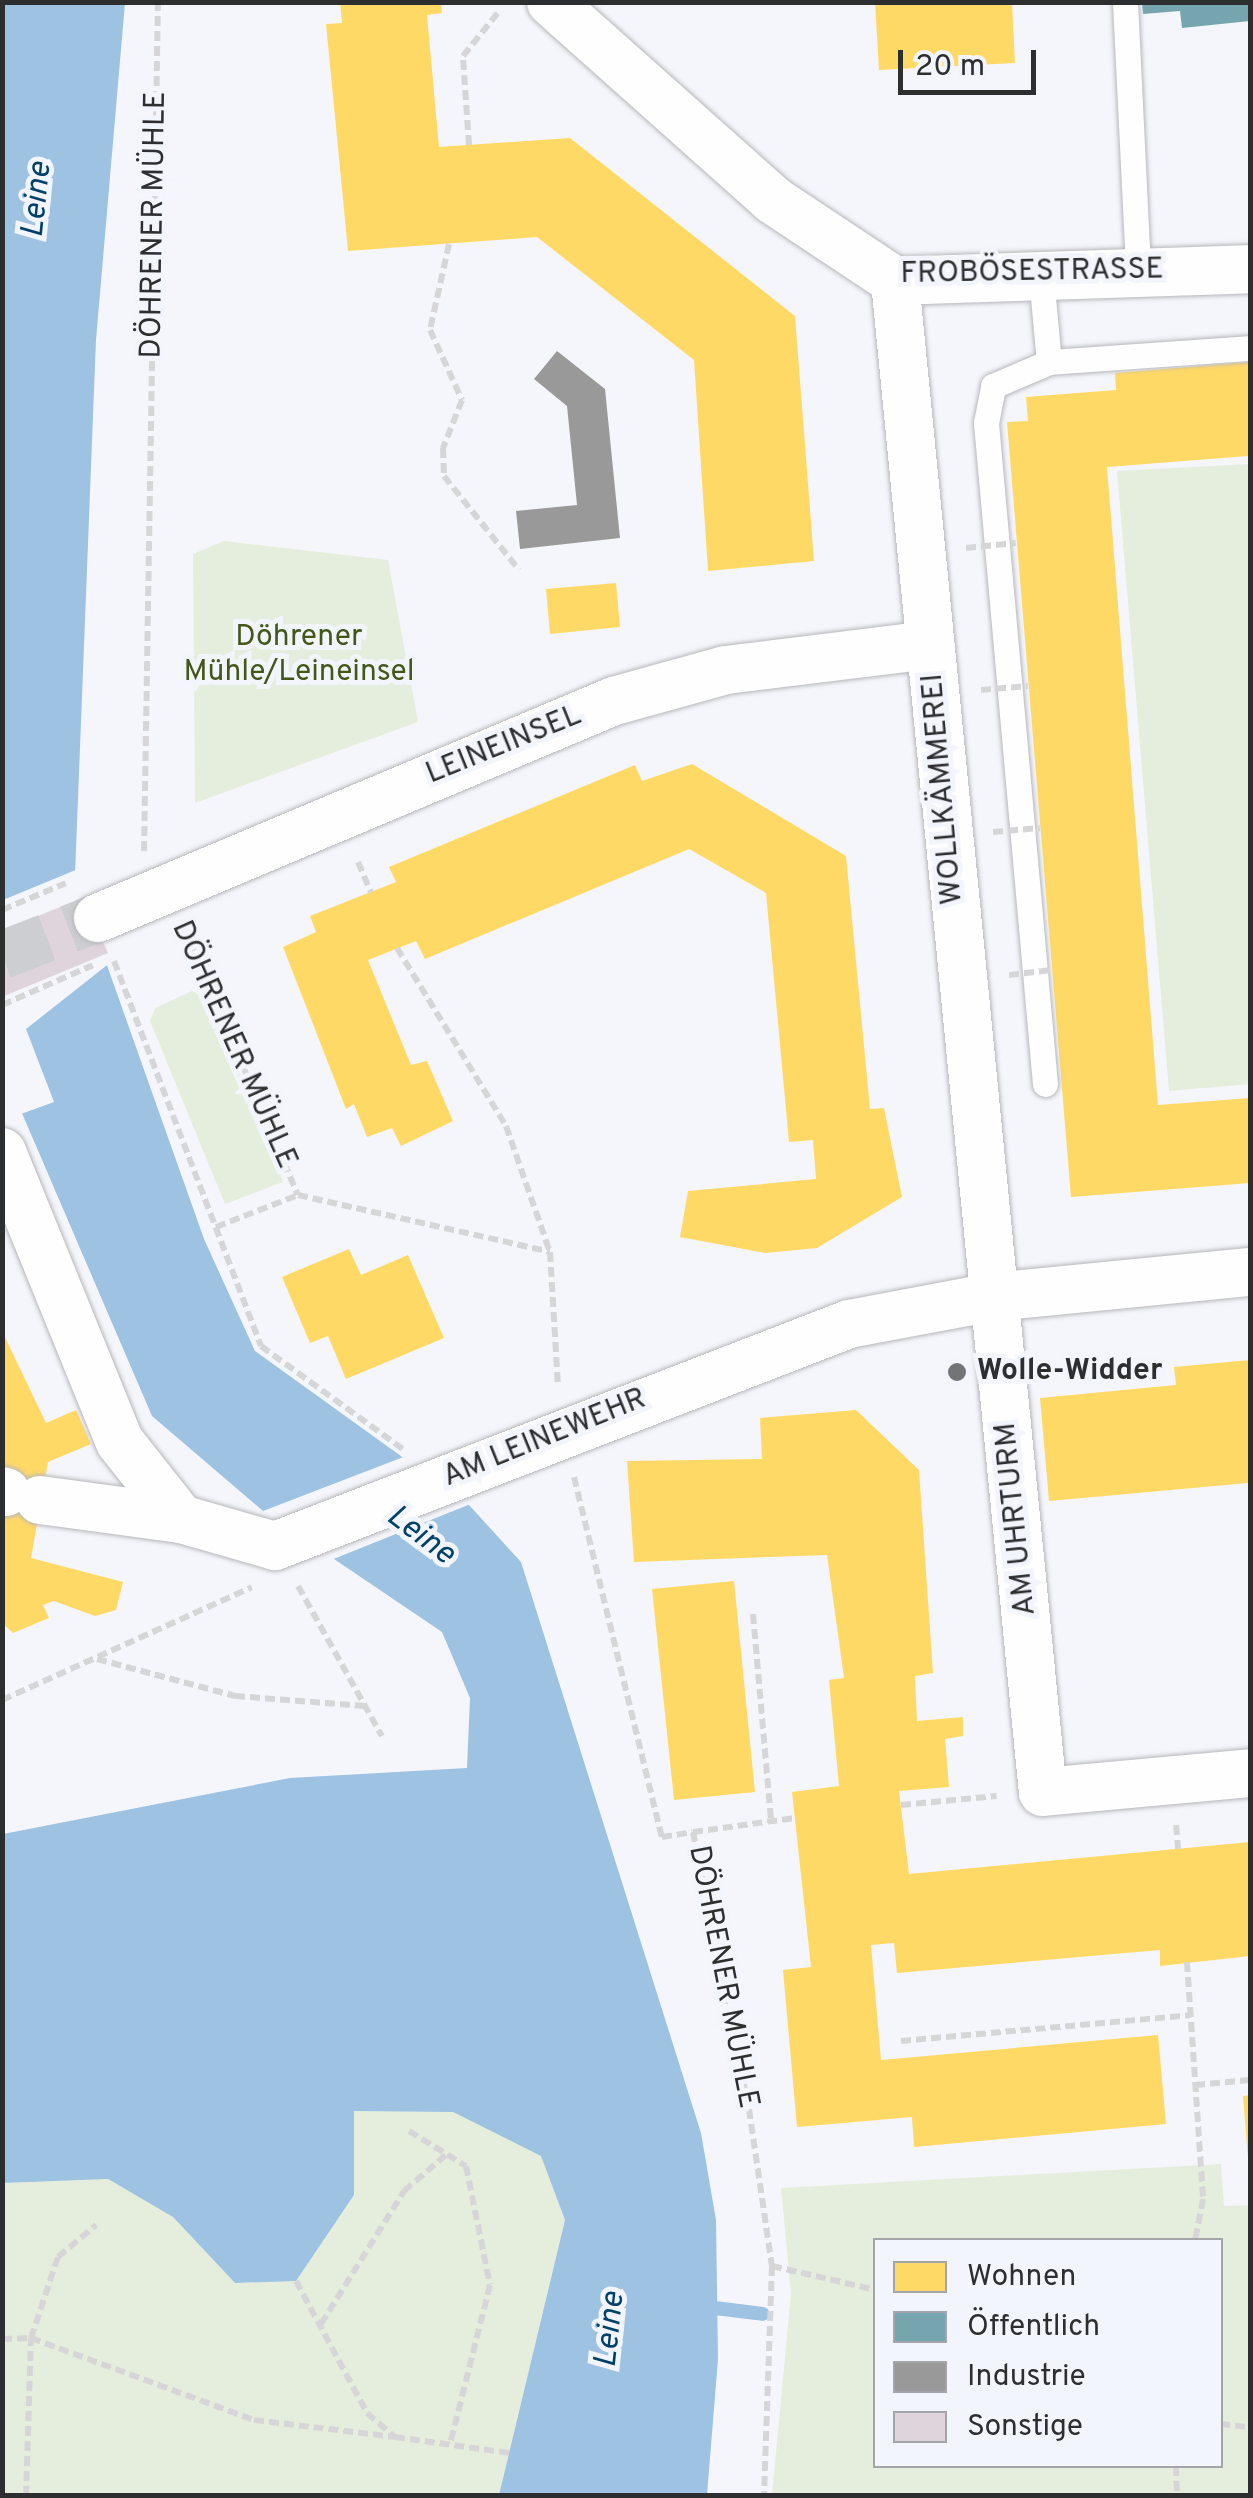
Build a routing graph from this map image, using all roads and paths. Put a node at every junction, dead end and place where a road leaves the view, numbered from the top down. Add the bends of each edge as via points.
1 (158, 2) edge
2 (551, 2) edge
3 (1125, 2) edge
4 (500, 10) dead end
5 (469, 145) dead end
6 (449, 244) dead end
7 (1250, 269) edge
8 (1138, 272) junction
9 (1040, 276) junction
10 (895, 281) junction
11 (1250, 348) edge
12 (1049, 362) junction
13 (1016, 543) dead end
14 (966, 548) dead end
15 (518, 570) dead end
16 (930, 646) junction
17 (1028, 686) dead end
18 (980, 690) dead end
19 (1040, 828) dead end
20 (992, 832) dead end
21 (358, 862) dead end
22 (161, 890) junction
23 (371, 892) dead end
24 (2, 910) edge
25 (98, 916) junction
26 (397, 948) dead end
27 (1052, 970) dead end
28 (1009, 975) dead end
29 (2, 1005) edge
30 (1045, 1084) dead end
31 (2, 1152) edge
32 (298, 1195) junction
33 (216, 1228) junction
34 (550, 1252) junction
35 (1250, 1272) edge
36 (992, 1298) junction
37 (349, 1410) dead end
38 (561, 1428) junction
39 (16, 1494) edge
40 (181, 1519) junction
41 (276, 1546) junction
42 (753, 1614) dead end
43 (95, 1658) junction
44 (2, 1700) edge
45 (365, 1706) junction
46 (382, 1736) dead end
47 (1250, 1773) edge
48 (1043, 1792) junction
49 (901, 1806) dead end
50 (795, 1818) dead end
51 (771, 1821) junction
52 (693, 1832) junction
53 (1187, 1962) dead end
54 (1191, 2014) junction
55 (901, 2041) dead end
56 (1250, 2080) edge
57 (1195, 2085) junction
58 (409, 2131) dead end
59 (447, 2154) junction
60 (96, 2225) dead end
61 (1195, 2238) edge
62 (772, 2266) junction
63 (296, 2281) dead end
64 (873, 2289) edge
65 (321, 2324) junction
66 (31, 2338) junction
67 (2, 2339) edge
68 (1223, 2424) edge
69 (1250, 2427) edge
70 (395, 2437) junction
71 (450, 2444) junction
72 (510, 2453) dead end
73 (1176, 2468) edge
74 (26, 2496) edge
75 (764, 2496) edge
76 (1177, 2496) edge

1 - 22 path, DÖHRENER MÜHLE via 144,854
2 - 10 street, FROBÖSESTRASSE via 773,200
3 - 8 lane
4 - 5 path via 463,56
6 - 15 path via 430,330 462,400 442,448 444,476
7 - 8 street, FROBÖSESTRASSE
8 - 9 street, FROBÖSESTRASSE
9 - 10 street, FROBÖSESTRASSE
9 - 12 lane
10 - 16 street, WOLLKÄMMEREI
11 - 12 lane
12 - 30 lane via 993,386 986,423
13 - 14 path, bridge
16 - 22 street, LEINEINSEL via 726,670 614,702
16 - 36 street, WOLLKÄMMEREI
17 - 18 path, bridge
19 - 20 path, bridge
21 - 23 path
22 - 25 street, LEINEINSEL
22 - 32 path, DÖHRENER MÜHLE
24 - 25 path
25 - 29 path
25 - 33 path
26 - 34 path via 506,1126
27 - 28 path, bridge
31 - 40 street via 120,1442
32 - 33 path
32 - 34 path, DÖHRENER MÜHLE
33 - 37 path via 261,1346
34 - 38 path, DÖHRENER MÜHLE
35 - 36 street
36 - 38 street, AM LEINEWEHR via 849,1324
36 - 48 street, AM UHRTURM
38 - 41 street, AM LEINEWEHR
38 - 52 path, DÖHRENER MÜHLE via 662,1837
39 - 40 street
40 - 41 street
41 - 43 path via 252,1587
41 - 45 path
42 - 51 path
43 - 44 path
43 - 45 path via 235,1696
45 - 46 path
47 - 48 street
48 - 49 path
50 - 51 path
51 - 52 path
52 - 62 path, DÖHRENER MÜHLE
53 - 54 path
54 - 55 path
54 - 57 path
56 - 57 path
57 - 61 path via 1203,2199
58 - 59 path
59 - 65 path via 404,2192
59 - 71 path via 466,2166 490,2285
60 - 66 path via 58,2257
62 - 64 path
62 - 75 path, DÖHRENER MÜHLE
63 - 65 path
65 - 70 path via 367,2412
66 - 67 path
66 - 70 path via 254,2420
66 - 74 path
68 - 69 path
70 - 71 path
71 - 72 path
73 - 76 path

